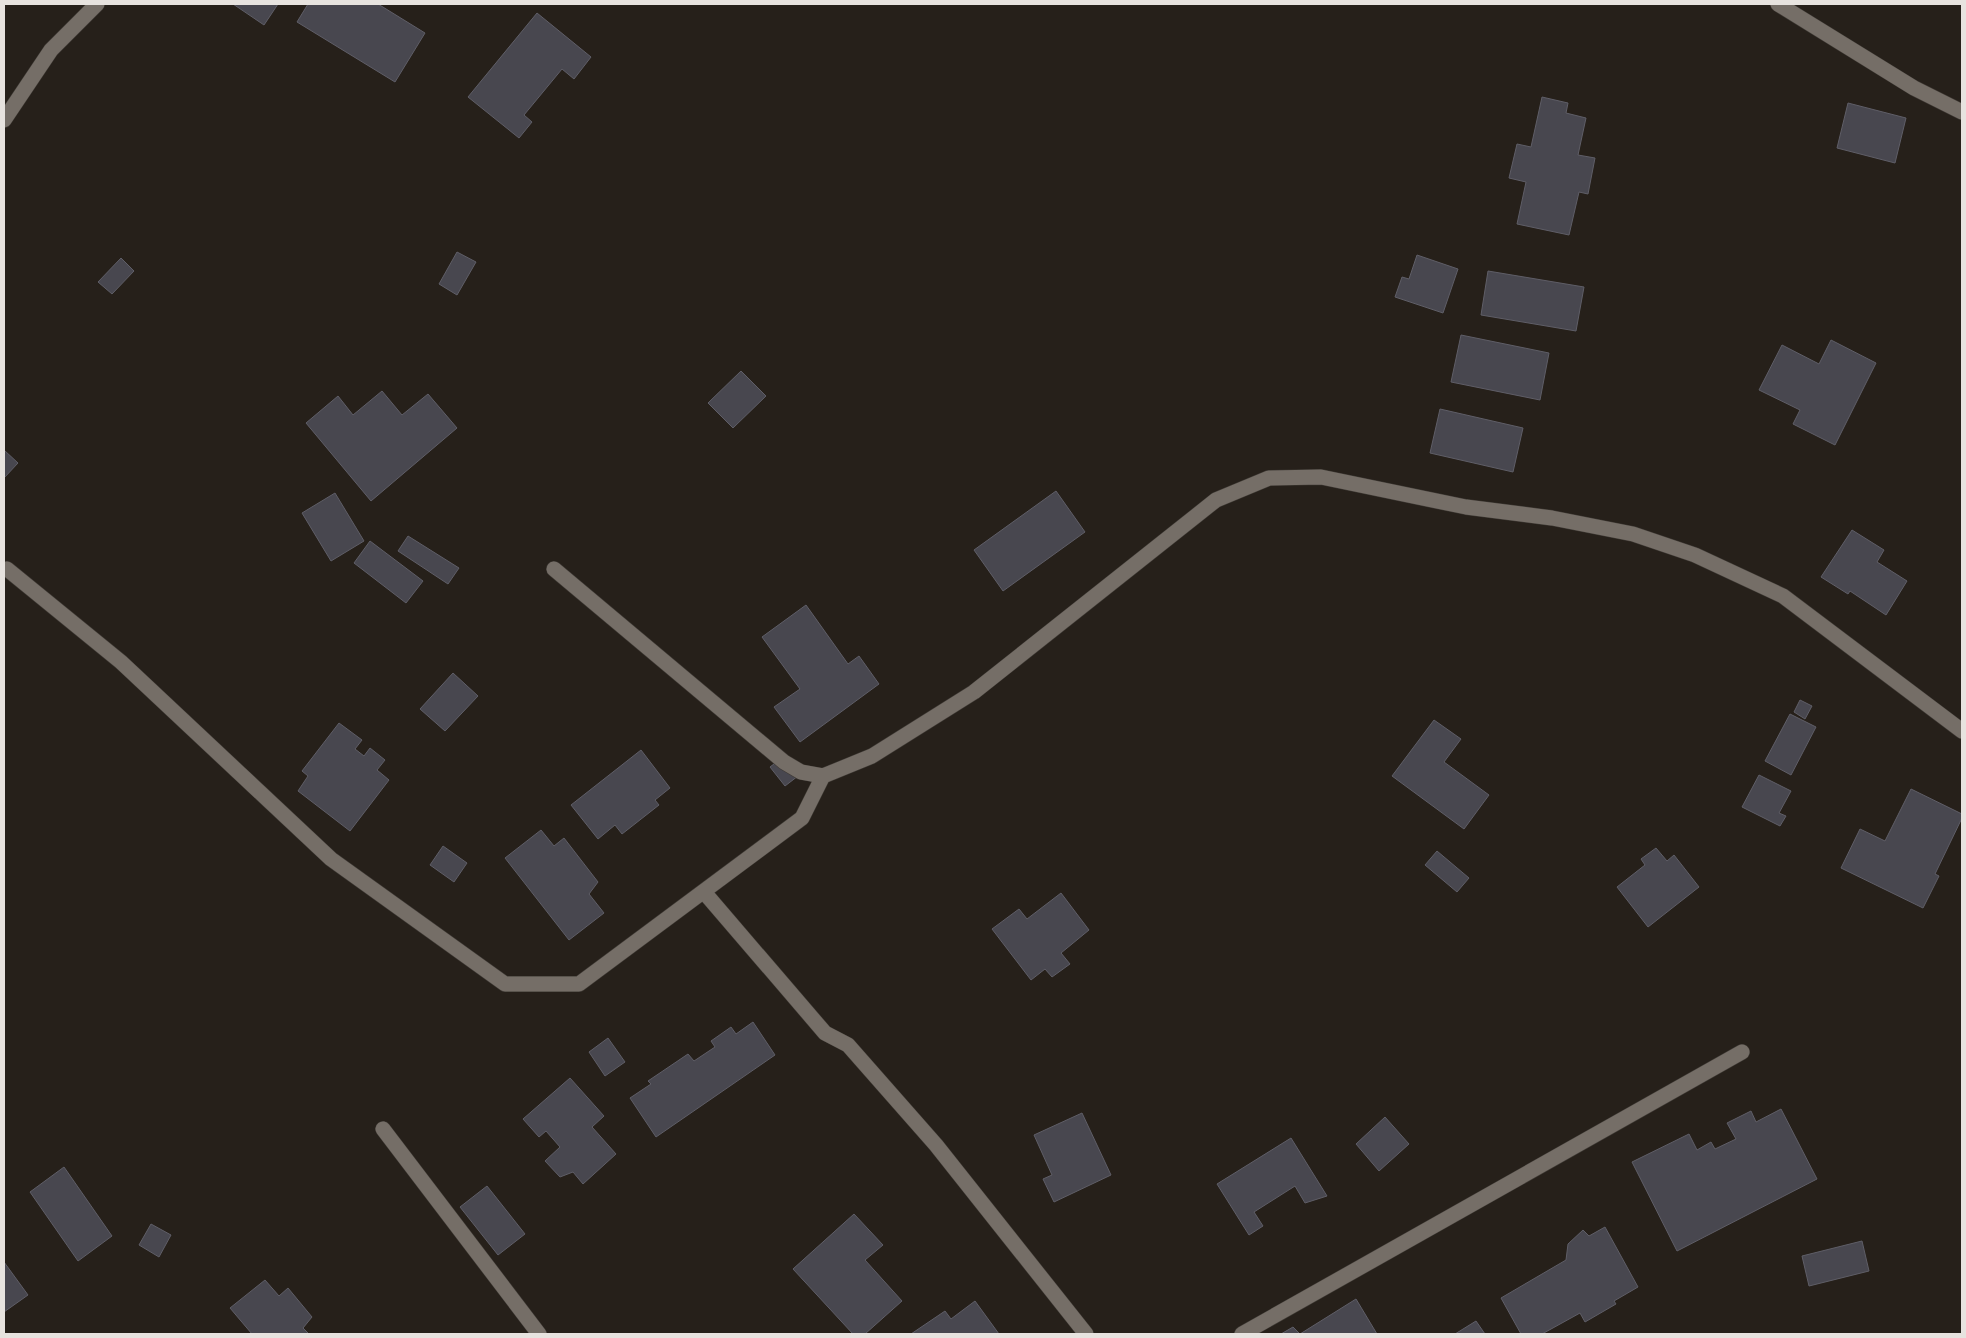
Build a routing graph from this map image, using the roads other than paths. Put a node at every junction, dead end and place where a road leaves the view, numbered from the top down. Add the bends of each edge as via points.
1 (97, 4) edge
2 (1778, 4) edge
3 (1962, 112) edge
4 (4, 120) edge
5 (6, 569) dead end
6 (554, 569) dead end
7 (1962, 731) edge
8 (823, 776) junction
9 (704, 892) junction
10 (1742, 1052) dead end
11 (383, 1129) dead end
12 (540, 1334) edge
13 (1086, 1334) edge
14 (1242, 1334) edge

1 - 4 street via 51,50
2 - 3 street via 1914,88
5 - 9 street via 121,662 331,859 506,984 579,984
6 - 8 street via 784,762 801,772
7 - 8 street via 1783,596 1695,555 1633,534 1552,518 1466,507 1321,477 1269,478 1216,500 974,692 872,756
8 - 9 street via 802,818
9 - 13 street via 826,1033 848,1045 930,1138
10 - 14 street
11 - 12 street

